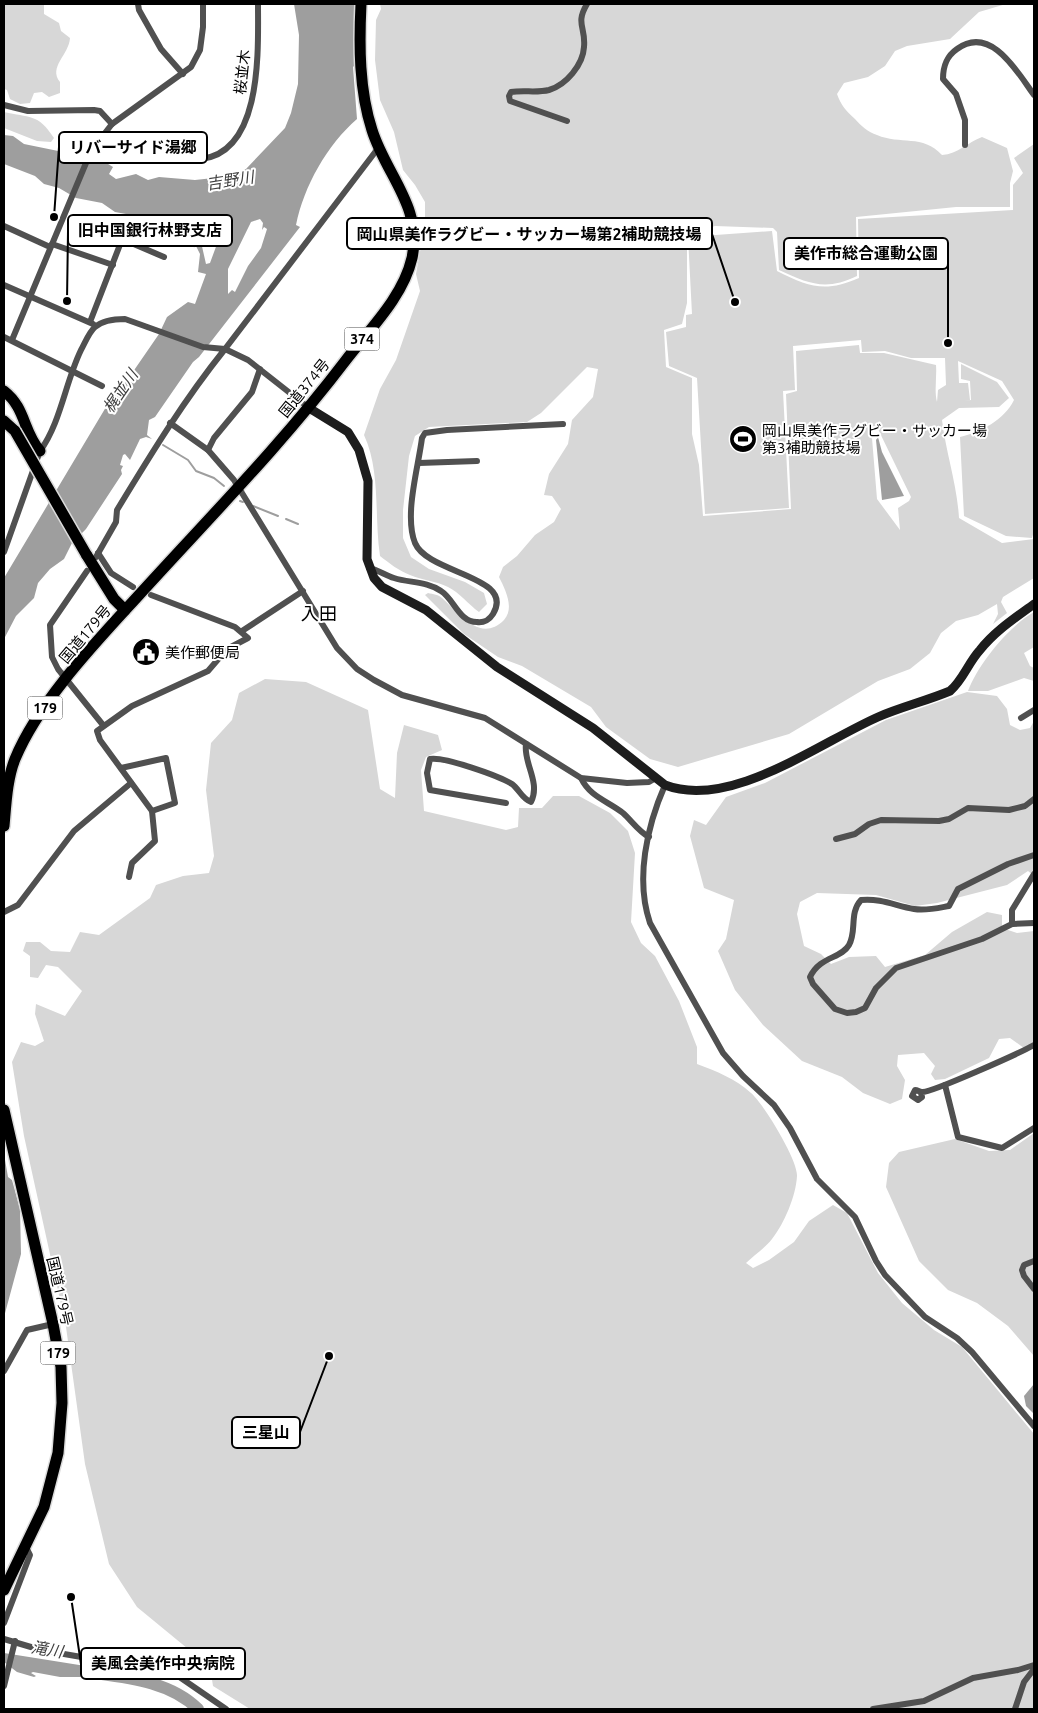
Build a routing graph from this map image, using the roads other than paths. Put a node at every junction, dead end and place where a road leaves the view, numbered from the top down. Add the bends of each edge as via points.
1 (138, 4) edge
2 (203, 4) edge
3 (258, 4) edge
4 (362, 4) edge
5 (587, 4) edge
6 (183, 74) junction
7 (1034, 96) edge
8 (4, 105) edge
9 (568, 121) dead end
10 (112, 124) junction
11 (965, 145) dead end
12 (379, 148) junction
13 (92, 149) junction
14 (4, 226) edge
15 (166, 234) dead end
16 (122, 239) junction
17 (51, 246) junction
18 (164, 257) dead end
19 (113, 265) junction
20 (4, 285) edge
21 (30, 296) junction
22 (90, 322) junction
23 (95, 327) junction
24 (4, 337) edge
25 (12, 340) junction
26 (225, 349) junction
27 (260, 369) junction
28 (72, 370) junction
29 (102, 386) dead end
30 (4, 391) edge
31 (309, 408) junction
32 (4, 421) edge
33 (170, 423) junction
34 (563, 424) dead end
35 (208, 450) junction
36 (40, 452) junction
37 (477, 461) dead end
38 (419, 462) junction
39 (237, 487) junction
40 (4, 552) edge
41 (94, 555) junction
42 (369, 568) junction
43 (87, 571) dead end
44 (133, 587) dead end
45 (302, 592) junction
46 (151, 595) dead end
47 (1034, 604) edge
48 (125, 610) junction
49 (242, 631) junction
50 (67, 679) junction
51 (1034, 710) edge
52 (1021, 718) dead end
53 (103, 725) junction
54 (526, 744) junction
55 (121, 768) junction
56 (581, 778) junction
57 (656, 778) junction
58 (131, 783) junction
59 (665, 785) junction
60 (1034, 800) edge
61 (506, 803) dead end
62 (152, 811) junction
63 (4, 826) edge
64 (648, 837) junction
65 (836, 839) dead end
66 (1034, 855) edge
67 (1034, 874) edge
68 (129, 876) dead end
69 (4, 912) edge
70 (1034, 922) edge
71 (1012, 924) junction
72 (1034, 1045) edge
73 (945, 1085) junction
74 (921, 1093) dead end
75 (4, 1110) edge
76 (1034, 1128) edge
77 (1034, 1261) edge
78 (1034, 1289) edge
79 (53, 1324) junction
80 (4, 1371) edge
81 (1034, 1426) edge
82 (26, 1547) junction
83 (4, 1590) edge
84 (4, 1623) edge
85 (4, 1639) edge
86 (14, 1644) junction
87 (1034, 1665) edge
88 (1034, 1669) edge
89 (4, 1686) edge
90 (226, 1709) edge
91 (873, 1709) edge
92 (1015, 1709) edge

1 - 6 street via 162,49
2 - 6 street via 200,50 191,68
3 - 13 street, 桜並木 via 256,85 251,107 240,130 222,153 200,160
4 - 12 highway, 国道374号 / 374 via 362,79 368,118
5 - 9 street via 579,23 584,48 570,76 560,86 511,92 509,96 510,101
6 - 10 street
7 - 11 street via 1003,54 994,48 976,42 962,45 949,54 943,79 956,94 965,120
8 - 10 street via 28,111 100,111
10 - 13 street
12 - 26 street
12 - 31 highway, 国道374号 / 374 via 411,212 414,243 410,265 394,297
13 - 17 street
14 - 17 street
15 - 16 street via 128,224
16 - 18 street
16 - 19 street
17 - 19 street
17 - 21 street
19 - 22 street
20 - 21 street
21 - 22 street
21 - 25 street
22 - 23 street
23 - 26 street via 114,319 125,319 216,350
23 - 28 street
24 - 25 street
25 - 28 street
26 - 27 street
26 - 33 street
27 - 31 street
27 - 35 street via 252,392 218,432
28 - 29 street
28 - 36 street via 49,439
30 - 36 highway via 21,409 34,445
31 - 39 highway, 国道374号 / 374
31 - 42 street via 348,432 360,450 368,481 366,527
32 - 41 highway, 国道179号, bridge via 15,432
33 - 35 street
33 - 41 street via 117,510 116,522
34 - 38 street via 425,433
35 - 39 street
36 - 40 street
37 - 38 street
38 - 42 street via 410,524 416,545 431,561 492,588 496,597 492,616 485,621 471,621 432,585 394,578
39 - 45 street
39 - 48 highway, 国道374号 / 374
41 - 44 street via 111,573
41 - 48 highway, 国道179号 via 114,600
42 - 57 street via 382,587 426,610 497,667 593,728
43 - 50 street via 50,625 52,657
45 - 49 street
45 - 54 street via 337,648 356,669 402,695 484,718
46 - 49 street
47 - 59 street via 990,638 950,691 877,718 754,779 721,789 676,789
48 - 50 highway, 国道179号 / 179
49 - 53 street via 248,638 227,650 208,671 132,706
50 - 53 street
50 - 63 highway, 国道179号 / 179 via 30,729 14,761
51 - 52 street
53 - 55 street via 97,736
54 - 56 street
54 - 61 street via 525,752 533,780 531,802 514,785 487,773 442,760 430,760 427,773 430,790
55 - 58 street
55 - 62 street via 166,758 175,803
56 - 57 street via 627,783 649,782
56 - 64 street via 601,800 620,811
57 - 59 street
58 - 62 street
58 - 69 street via 74,831 18,905
59 - 64 street
60 - 65 street via 1009,810 968,808 939,821 881,820 855,834
62 - 68 street via 155,841 132,863
64 - 81 street via 643,898 650,923 724,1053 774,1105 817,1179 855,1217 885,1275 925,1317 972,1352
66 - 71 street via 958,889 949,906 932,910 914,909 872,899 861,900 856,905 848,947 820,963 810,977 835,1009 856,1012 865,1008 876,988 896,968 982,939
67 - 71 street via 1012,910
70 - 71 street
72 - 73 street
73 - 74 street
73 - 76 street via 958,1136 1002,1148
75 - 79 highway, 国道179号 / 179
77 - 78 street via 1024,1265 1022,1270
79 - 80 street via 28,1330
79 - 82 highway, 国道179号 / 179 via 61,1376 58,1453 44,1506
82 - 83 highway, 国道179号 / 179
82 - 84 street via 30,1555
85 - 86 street
86 - 89 street
86 - 90 street via 168,1672
87 - 91 street via 973,1678 924,1701
88 - 92 street via 1024,1682

